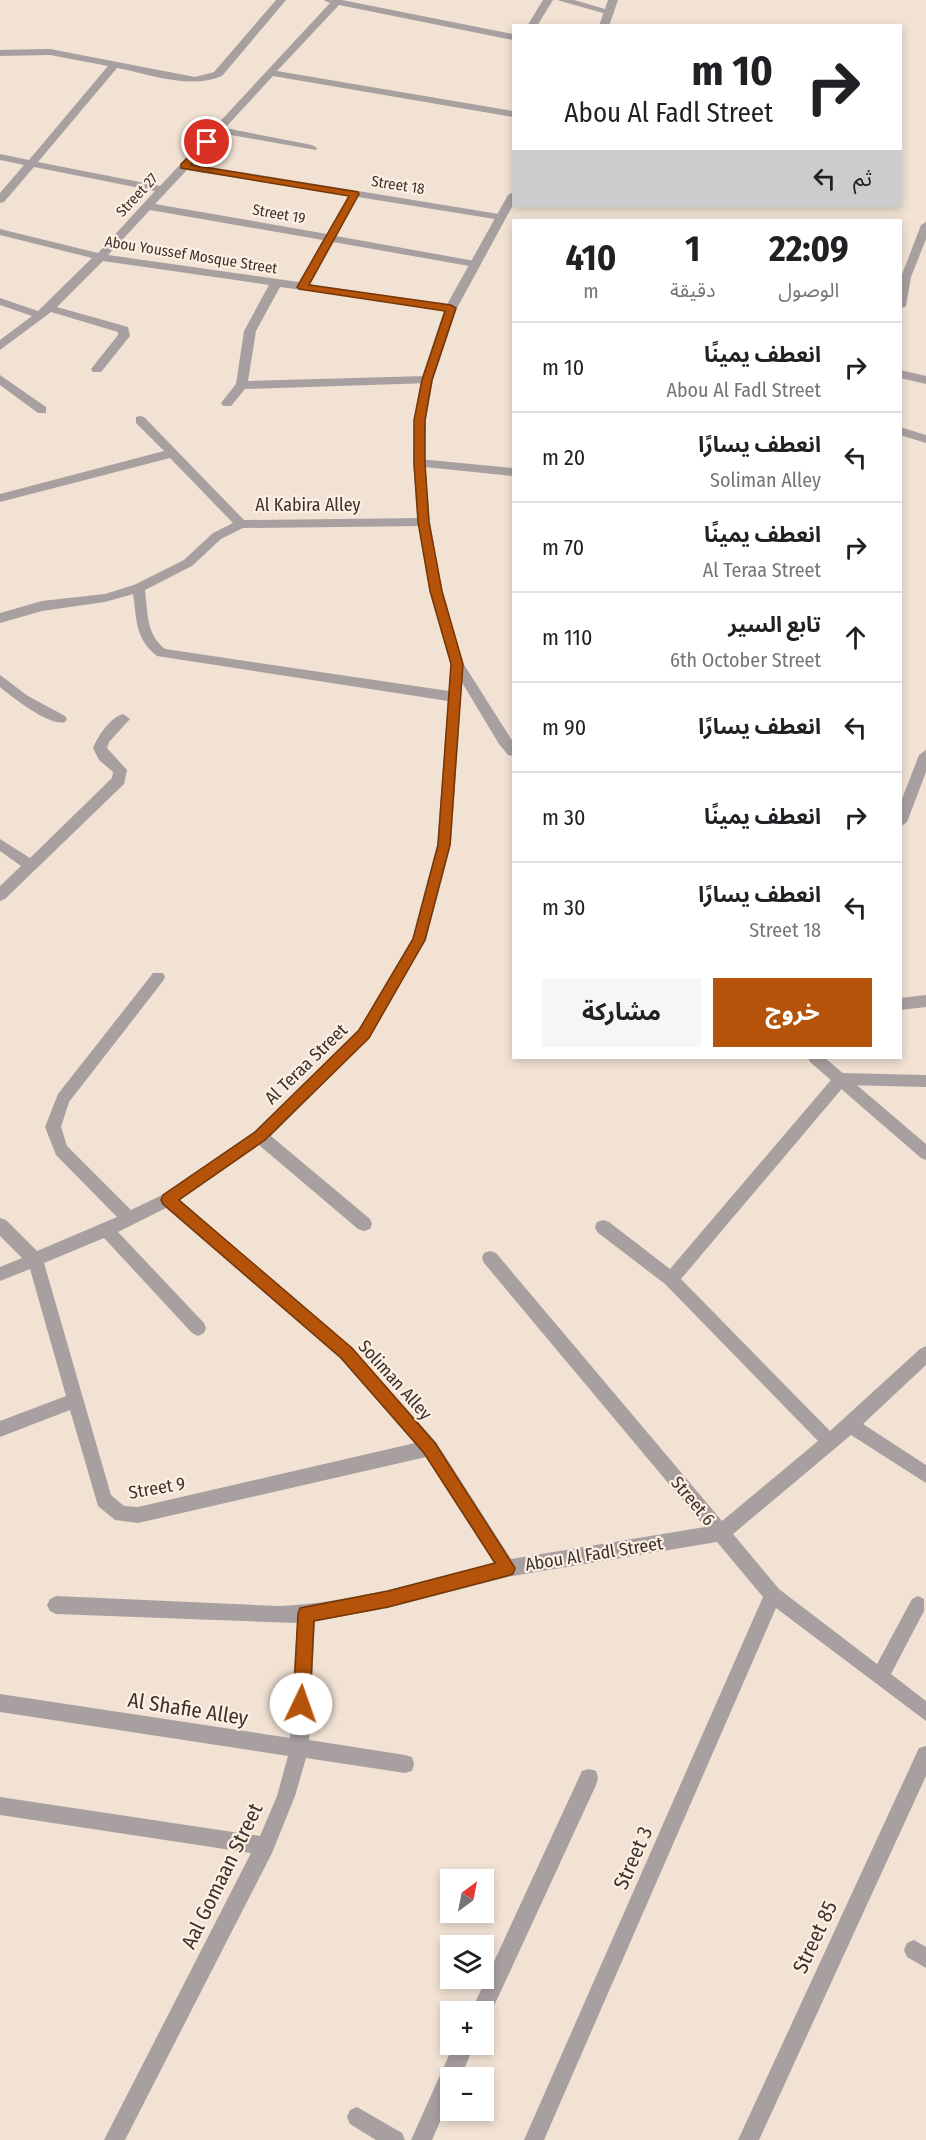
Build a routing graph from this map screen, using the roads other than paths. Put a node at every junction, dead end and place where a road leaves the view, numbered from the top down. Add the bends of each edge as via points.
1 (281, 0) edge
2 (386, 0) edge
3 (548, 0) edge
4 (562, 0) edge
5 (613, 0) edge
6 (332, 1) edge
7 (378, 10) junction
8 (610, 12) junction
9 (533, 24) edge
10 (605, 24) edge
11 (512, 37) edge
12 (0, 53) edge
13 (115, 64) junction
14 (271, 73) junction
15 (512, 114) edge
16 (218, 130) junction
17 (312, 148) dead end
18 (0, 157) edge
19 (31, 163) junction
20 (184, 166) junction
21 (163, 190) junction
22 (355, 194) junction
23 (512, 197) edge
24 (0, 200) edge
25 (148, 206) junction
26 (501, 217) junction
27 (926, 225) edge
28 (0, 232) edge
29 (329, 238) junction
30 (100, 257) junction
31 (475, 264) junction
32 (276, 283) junction
33 (302, 287) junction
34 (902, 296) edge
35 (0, 302) edge
36 (451, 308) junction
37 (44, 311) junction
38 (0, 346) edge
39 (96, 369) dead end
40 (902, 374) edge
41 (0, 379) edge
42 (427, 380) junction
43 (926, 380) edge
44 (242, 385) junction
45 (227, 403) dead end
46 (42, 410) dead end
47 (140, 420) dead end
48 (902, 432) edge
49 (926, 439) edge
50 (173, 453) junction
51 (419, 463) junction
52 (512, 472) edge
53 (0, 498) edge
54 (424, 522) junction
55 (241, 524) junction
56 (138, 588) junction
57 (0, 618) edge
58 (457, 664) junction
59 (0, 680) edge
60 (455, 697) junction
61 (60, 719) dead end
62 (123, 719) dead end
63 (512, 750) edge
64 (926, 755) edge
65 (902, 817) edge
66 (0, 844) edge
67 (31, 866) junction
68 (0, 895) edge
69 (158, 977) dead end
70 (926, 1001) edge
71 (902, 1004) edge
72 (815, 1059) edge
73 (841, 1079) junction
74 (926, 1081) edge
75 (260, 1136) junction
76 (926, 1153) edge
77 (168, 1200) junction
78 (129, 1220) junction
79 (364, 1224) dead end
80 (0, 1225) edge
81 (603, 1227) dead end
82 (106, 1230) junction
83 (490, 1258) dead end
84 (35, 1260) junction
85 (0, 1274) edge
86 (670, 1279) junction
87 (198, 1328) dead end
88 (926, 1353) edge
89 (75, 1400) junction
90 (850, 1425) junction
91 (0, 1429) edge
92 (829, 1441) junction
93 (430, 1448) junction
94 (926, 1475) edge
95 (720, 1533) junction
96 (507, 1568) junction
97 (773, 1595) junction
98 (56, 1605) dead end
99 (918, 1605) dead end
100 (306, 1614) junction
101 (880, 1677) junction
102 (0, 1703) edge
103 (926, 1712) edge
104 (299, 1749) junction
105 (926, 1755) edge
106 (405, 1764) dead end
107 (589, 1778) dead end
108 (0, 1806) edge
109 (266, 1846) junction
110 (486, 2001) edge
111 (460, 2055) edge
112 (357, 2117) dead end
113 (114, 2140) edge
114 (395, 2140) edge
115 (421, 2140) edge
116 (534, 2140) edge
117 (748, 2140) edge

1 - 13 street via 218,74 207,79
2 - 7 street
3 - 9 street
4 - 8 street
5 - 8 street
6 - 7 street
6 - 14 street, Street 27
7 - 11 street
8 - 10 street
12 - 13 street via 50,52
13 - 19 street
14 - 15 street
14 - 16 street, Street 27
16 - 17 street
16 - 20 street, Street 27
18 - 19 street
19 - 21 street
19 - 24 street
20 - 21 street, Street 27
20 - 22 street, Street 18
21 - 25 street, Street 27
22 - 26 street, Street 18
22 - 29 street
23 - 26 street
25 - 29 street, Street 19
25 - 30 street, Street 27
26 - 31 street
27 - 34 street
28 - 30 street, Abou Youssef Mosque Street
29 - 31 street, Street 19
29 - 33 street
30 - 32 street, Abou Youssef Mosque Street
30 - 37 street, Street 27
31 - 36 street
32 - 33 street, Abou Youssef Mosque Street
32 - 44 street via 250,330
33 - 36 street, Abou Youssef Mosque Street
35 - 37 street
36 - 42 street
37 - 38 street, Street 27
37 - 39 street via 124,330 124,336
40 - 43 street
41 - 46 street
42 - 44 street
42 - 51 street via 420,420
44 - 45 street
47 - 50 street
48 - 49 street
50 - 53 street
50 - 55 street
51 - 52 street
51 - 54 street
54 - 55 street, Al Kabira Alley
54 - 58 street via 436,591
55 - 56 street, Al Kabira Alley via 217,536 188,563
56 - 57 street, Al Kabira Alley
56 - 60 street via 145,634 162,653
58 - 60 street, Al Teraa Street
58 - 63 street
59 - 61 street via 23,699
60 - 75 street, Al Teraa Street via 444,845 419,940 364,1034
62 - 67 street via 100,748 120,770 119,780
64 - 65 street
66 - 67 street
67 - 68 street
69 - 78 street via 63,1099 54,1127 62,1150
70 - 71 street
72 - 73 street
73 - 74 street
73 - 76 street
73 - 86 street
75 - 77 street, Al Teraa Street
75 - 79 street
77 - 78 street, Al Teraa Street
77 - 93 street, Soliman Alley via 346,1353
78 - 82 street, Al Teraa Street
80 - 84 street
81 - 86 street
82 - 84 street, Al Teraa Street
82 - 87 street
83 - 95 street, Street 6
84 - 85 street, Al Teraa Street
84 - 89 street, Street 9
86 - 92 street
88 - 90 street
89 - 91 street
89 - 93 street, Street 9 via 104,1500 121,1514 138,1515
90 - 92 street
90 - 94 street
92 - 95 street
93 - 96 street, Soliman Alley
95 - 96 street, Abou Al Fadl Street
95 - 97 street, Street 6
96 - 100 street, Abou Al Fadl Street via 388,1599
97 - 101 street, Street 6
97 - 116 street, Street 3
98 - 100 street, Abou Al Fadl Street
99 - 101 street
100 - 104 street, Aal Gomaan Street
101 - 103 street, Street 6
102 - 104 street, Al Shafie Alley
104 - 106 street, Al Shafie Alley
104 - 109 street, Aal Gomaan Street
105 - 117 street, Street 85
107 - 110 street
108 - 109 street
109 - 113 street, Aal Gomaan Street
111 - 115 street
112 - 114 street

